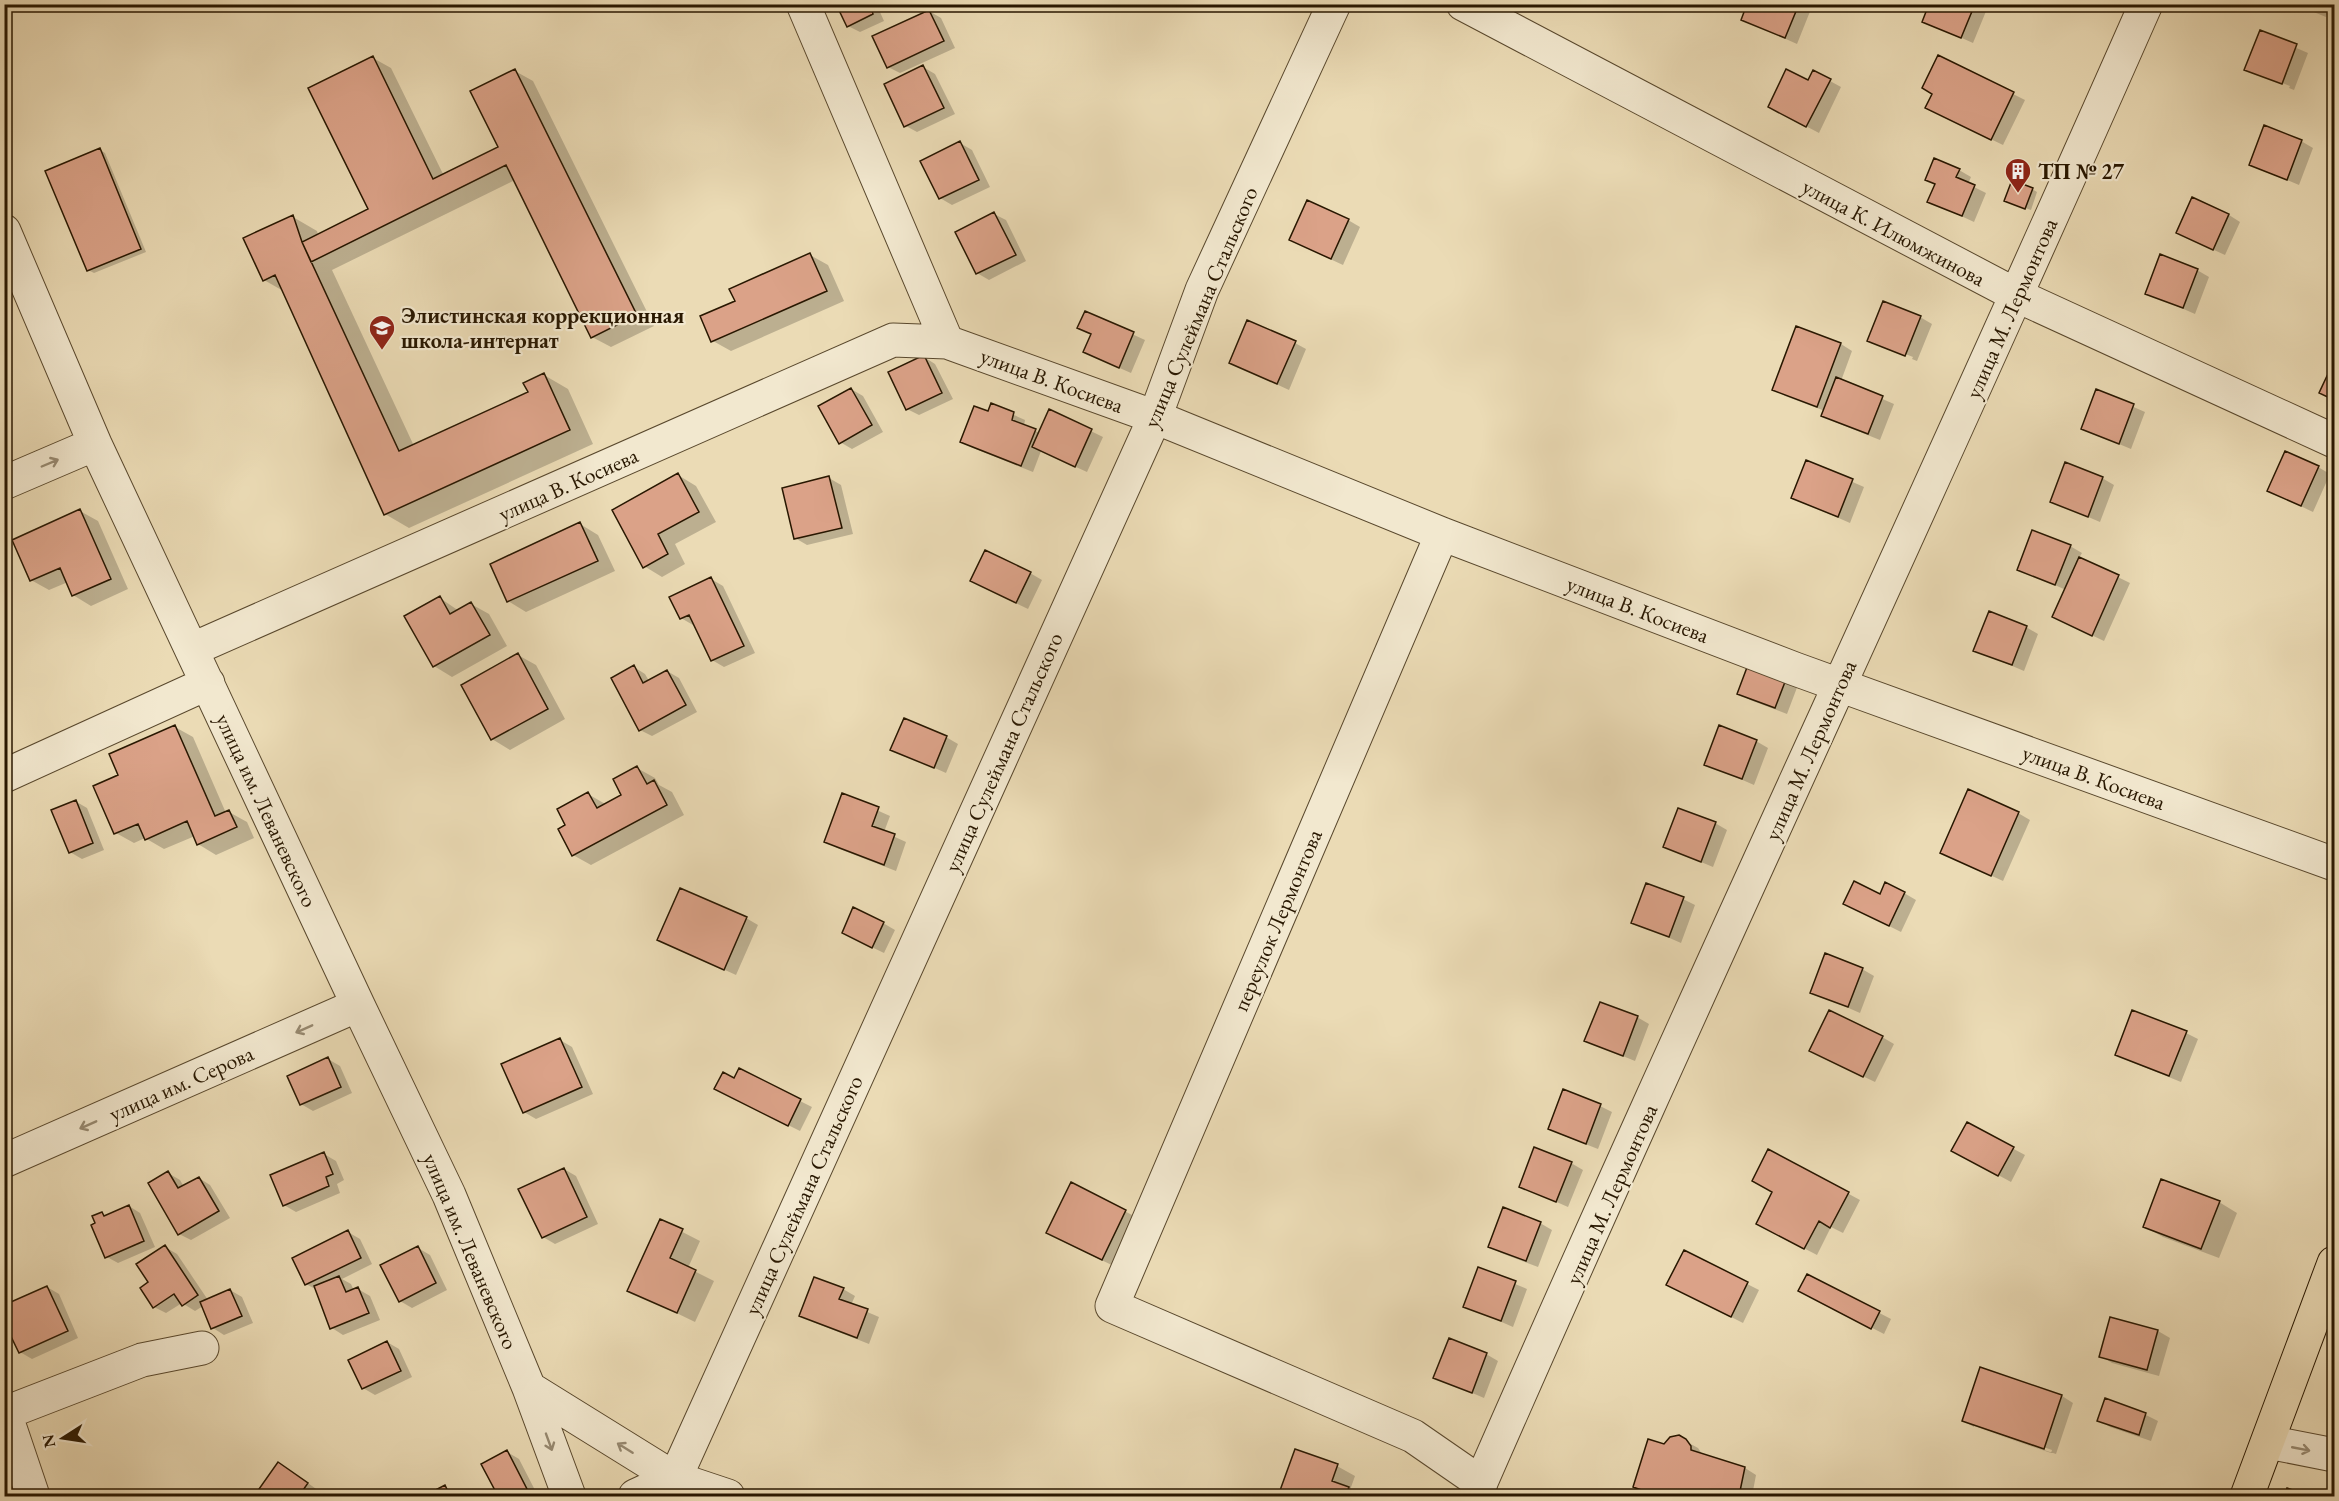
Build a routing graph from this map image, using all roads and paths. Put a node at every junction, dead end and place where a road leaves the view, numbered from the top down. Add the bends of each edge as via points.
1 (803, 4) edge
2 (1334, 4) edge
3 (1463, 4) edge
4 (2146, 4) edge
5 (4, 231) edge
6 (2018, 296) junction
7 (947, 342) junction
8 (1155, 417) junction
9 (2334, 441) edge
10 (95, 444) junction
11 (4, 483) edge
12 (1442, 534) junction
13 (193, 649) junction
14 (208, 683) junction
15 (1840, 685) junction
16 (4, 776) edge
17 (2334, 864) edge
18 (358, 1005) junction
19 (4, 1161) edge
20 (2334, 1263) edge
21 (202, 1348) dead end
22 (529, 1388) junction
23 (2268, 1442) junction
24 (2334, 1455) edge
25 (670, 1487) edge
26 (1478, 1490) edge
27 (33, 1497) edge
28 (569, 1497) edge
29 (635, 1497) edge
30 (728, 1497) edge
31 (2247, 1497) edge

1 - 7 street
2 - 8 street, улица Сулеймана Стальского via 1202,290
3 - 6 street, улица К. Илюмжинова
4 - 6 street, улица М. Лермонтова
5 - 10 street, улица им. Леваневского
6 - 9 street, улица К. Илюмжинова
6 - 15 street, улица М. Лермонтова
7 - 8 street, улица В. Косиева
7 - 13 street, улица В. Косиева via 893,340
8 - 12 street, улица В. Косиева
8 - 25 street, улица Сулеймана Стальского
11 -> 10 street
10 - 13 street, улица им. Леваневского
12 - 15 street, улица В. Косиева
12 - 26 street, переулок Лермонтова via 1112,1306 1413,1436
13 - 14 street, улица им. Леваневского
14 - 16 street
14 - 18 street, улица им. Леваневского
15 - 17 street, улица В. Косиева
15 - 26 street, улица М. Лермонтова
18 -> 19 street, улица им. Серова
18 - 22 street, улица им. Леваневского via 449,1195
20 - 23 main road
21 - 27 street via 142,1360 5,1413
25 -> 22 street
22 -> 28 street, улица им. Леваневского
23 -> 24 street
23 - 31 main road
25 - 29 street
25 - 30 street

